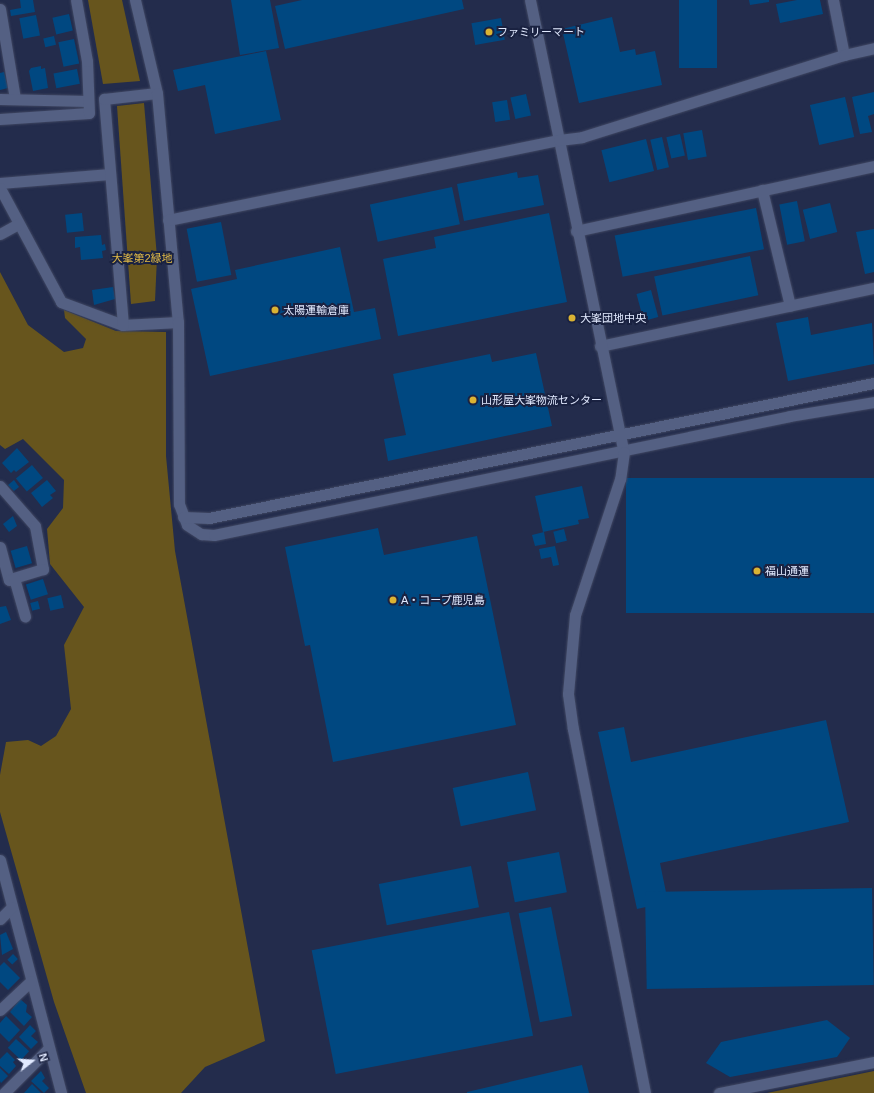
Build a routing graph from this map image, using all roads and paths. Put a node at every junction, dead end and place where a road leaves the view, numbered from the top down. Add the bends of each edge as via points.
1 (76, 0) edge
2 (135, 0) edge
3 (530, 0) edge
4 (833, 0) edge
5 (0, 9) edge
6 (874, 48) edge
7 (844, 55) junction
8 (157, 93) junction
9 (0, 98) edge
10 (15, 99) junction
11 (88, 101) junction
12 (0, 119) edge
13 (559, 140) junction
14 (874, 166) edge
15 (110, 174) junction
16 (0, 183) edge
17 (0, 188) edge
18 (762, 190) junction
19 (168, 220) junction
20 (18, 224) junction
21 (576, 231) junction
22 (0, 234) edge
23 (874, 288) edge
24 (790, 306) junction
25 (178, 322) junction
26 (123, 325) junction
27 (600, 346) junction
28 (874, 383) edge
29 (874, 402) edge
30 (620, 436) junction
31 (624, 452) junction
32 (0, 486) edge
33 (182, 517) junction
34 (0, 547) edge
35 (14, 578) junction
36 (25, 616) dead end
37 (0, 860) edge
38 (12, 907) junction
39 (0, 919) edge
40 (31, 981) junction
41 (0, 1010) edge
42 (48, 1049) junction
43 (874, 1062) edge
44 (4, 1093) edge
45 (61, 1093) edge
46 (645, 1093) edge
47 (720, 1093) edge

1 - 11 street via 87,61
2 - 8 street
3 - 13 street
4 - 7 street
5 - 10 street
6 - 7 street
7 - 13 street via 582,137
8 - 15 street via 104,99
8 - 19 street
9 - 10 street
10 - 11 street
11 - 12 street via 89,113
13 - 19 street
13 - 21 street
14 - 18 street
15 - 16 street
15 - 26 street
17 - 20 street
18 - 21 street
18 - 24 street
19 - 25 street
20 - 22 street
20 - 26 street via 61,302
21 - 27 street
23 - 24 street
24 - 27 street
25 - 26 street
25 - 33 street via 179,504
27 - 30 street
28 - 30 street
29 - 31 street via 790,416
30 - 31 street
30 - 33 street via 209,518
31 - 33 street via 214,535 201,534 187,525
31 - 46 street via 620,479 575,615 568,694
32 - 35 street via 35,526 42,569
34 - 35 street via 9,580
35 - 36 street
37 - 38 street
38 - 39 street
38 - 40 street
40 - 41 street
40 - 42 street
42 - 44 street
42 - 45 street
43 - 47 street

